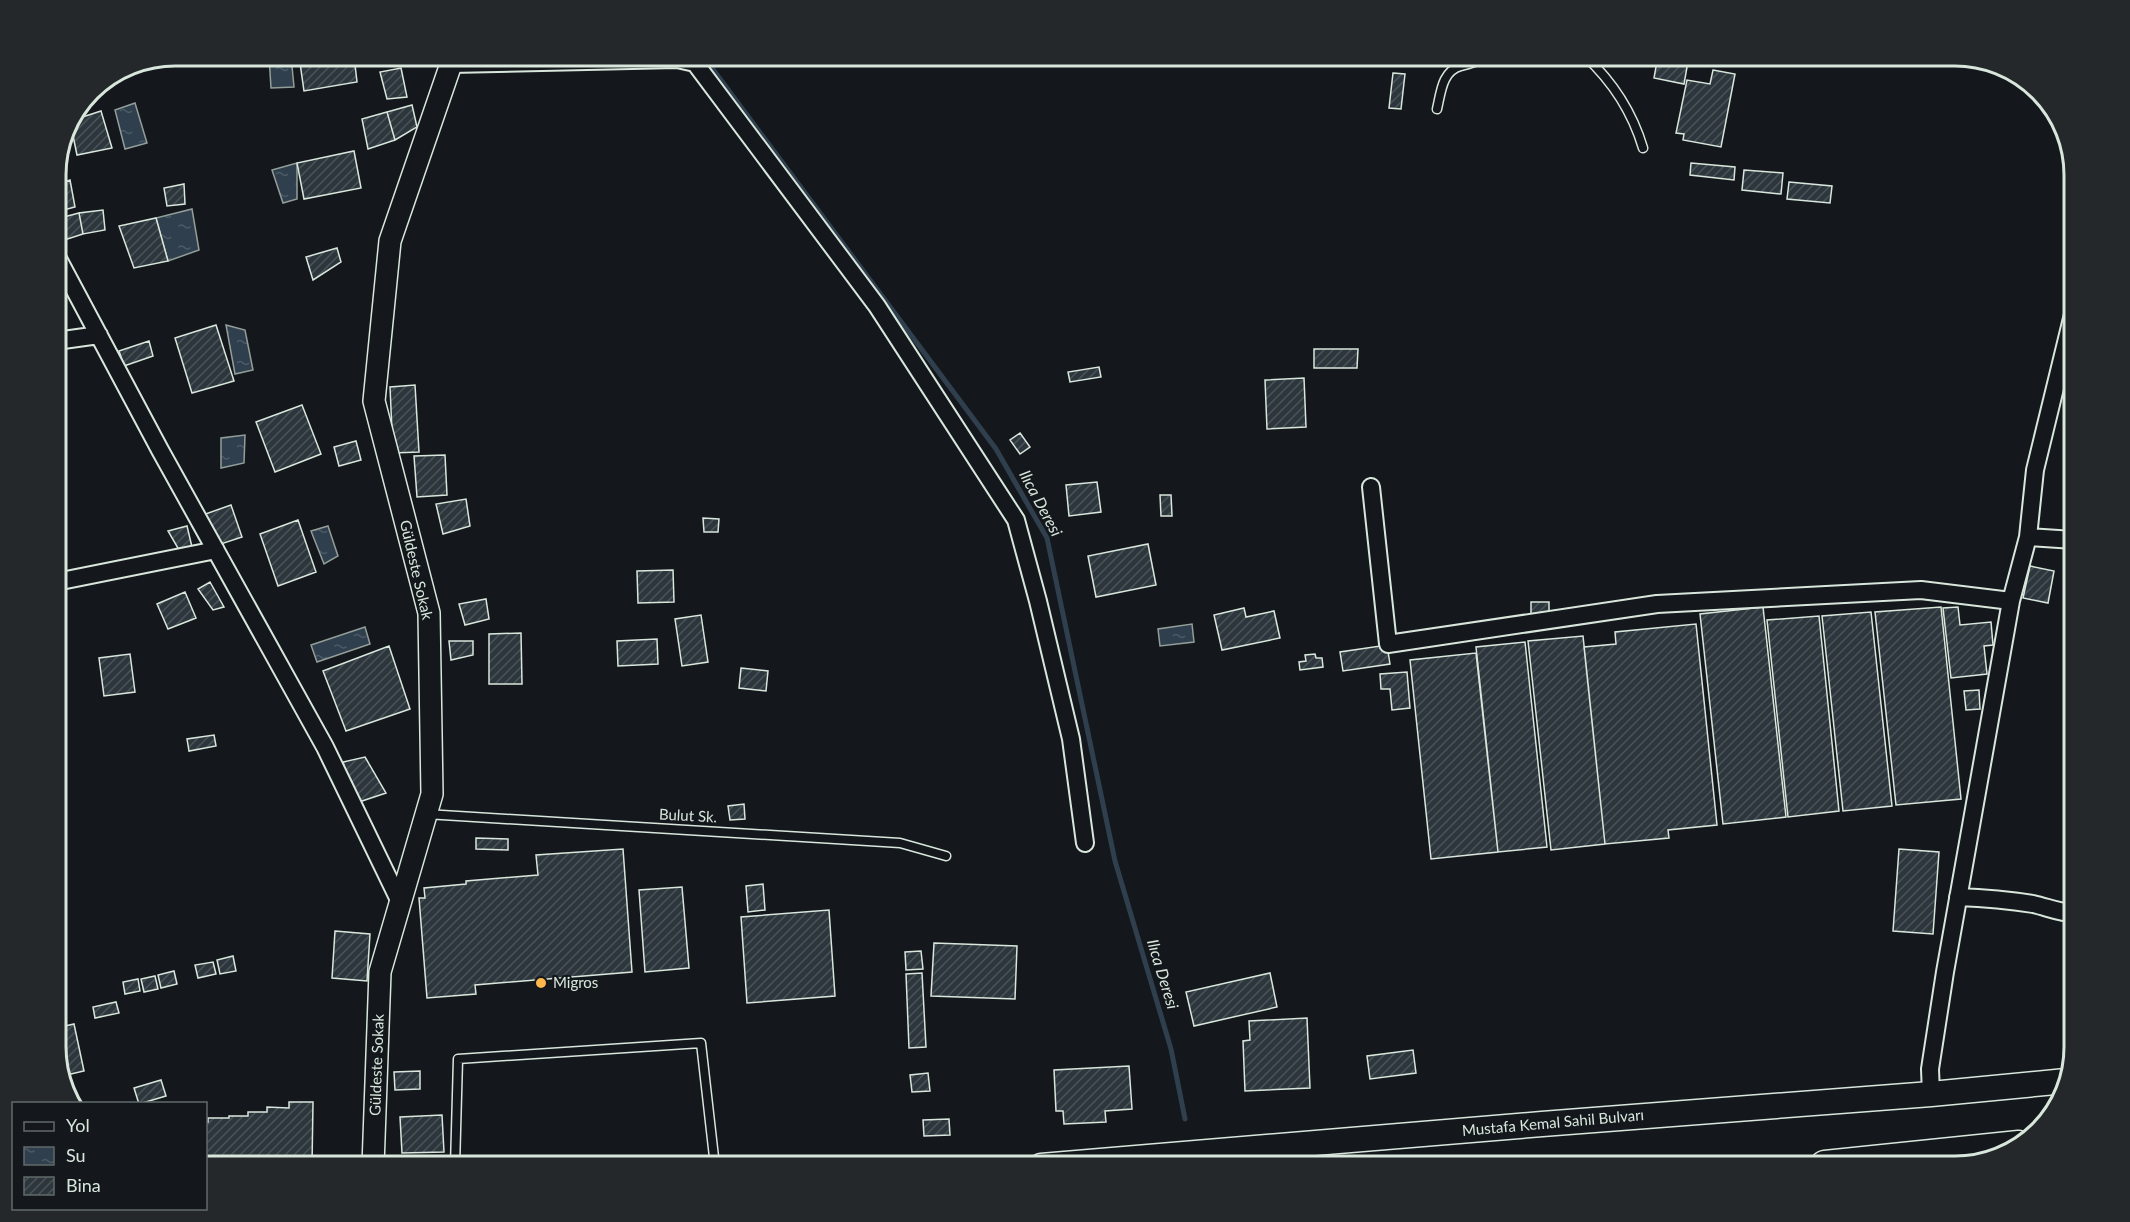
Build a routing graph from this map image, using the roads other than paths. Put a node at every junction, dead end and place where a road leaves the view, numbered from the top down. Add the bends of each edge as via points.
1 (445, 66) edge
2 (697, 66) edge
3 (1460, 66) edge
4 (1595, 66) edge
5 (1437, 109) dead end
6 (1643, 148) dead end
7 (66, 274) edge
8 (99, 335) junction
9 (66, 340) edge
10 (2064, 351) edge
11 (1371, 487) dead end
12 (2028, 537) junction
13 (2064, 539) edge
14 (216, 550) junction
15 (66, 580) edge
16 (2011, 601) junction
17 (426, 814) junction
18 (1085, 843) dead end
19 (946, 856) dead end
20 (1958, 897) junction
21 (400, 902) junction
22 (2064, 913) edge
23 (2058, 1082) edge
24 (1931, 1094) junction
25 (1995, 1149) edge
26 (373, 1156) edge
27 (455, 1156) edge
28 (714, 1156) edge
29 (1169, 1156) edge
30 (1927, 1156) edge

1 - 17 street, Güldeste Sokak via 390,241 374,401 429,613 432,794
2 - 18 street via 877,306 1016,520 1071,739
3 - 5 lane via 1444,78
4 - 6 lane via 1620,96
7 - 8 street
8 - 9 street
8 - 14 street
10 - 12 street via 2035,470
11 - 16 street via 1388,644 1657,604 1921,590
12 - 13 street
12 - 16 street
14 - 15 street
14 - 21 street via 325,747
16 - 20 street
17 - 19 lane, Bulut Sk. via 900,843
17 - 21 street, Güldeste Sokak
20 - 22 street via 2008,900
20 - 24 street via 1930,1069
21 - 26 street, Güldeste Sokak via 380,972
23 - 24 main road, Mustafa Kemal Sahil Bulvarı
24 - 29 main road, Mustafa Kemal Sahil Bulvarı
25 - 30 highway
27 - 28 lane via 458,1059 701,1043

